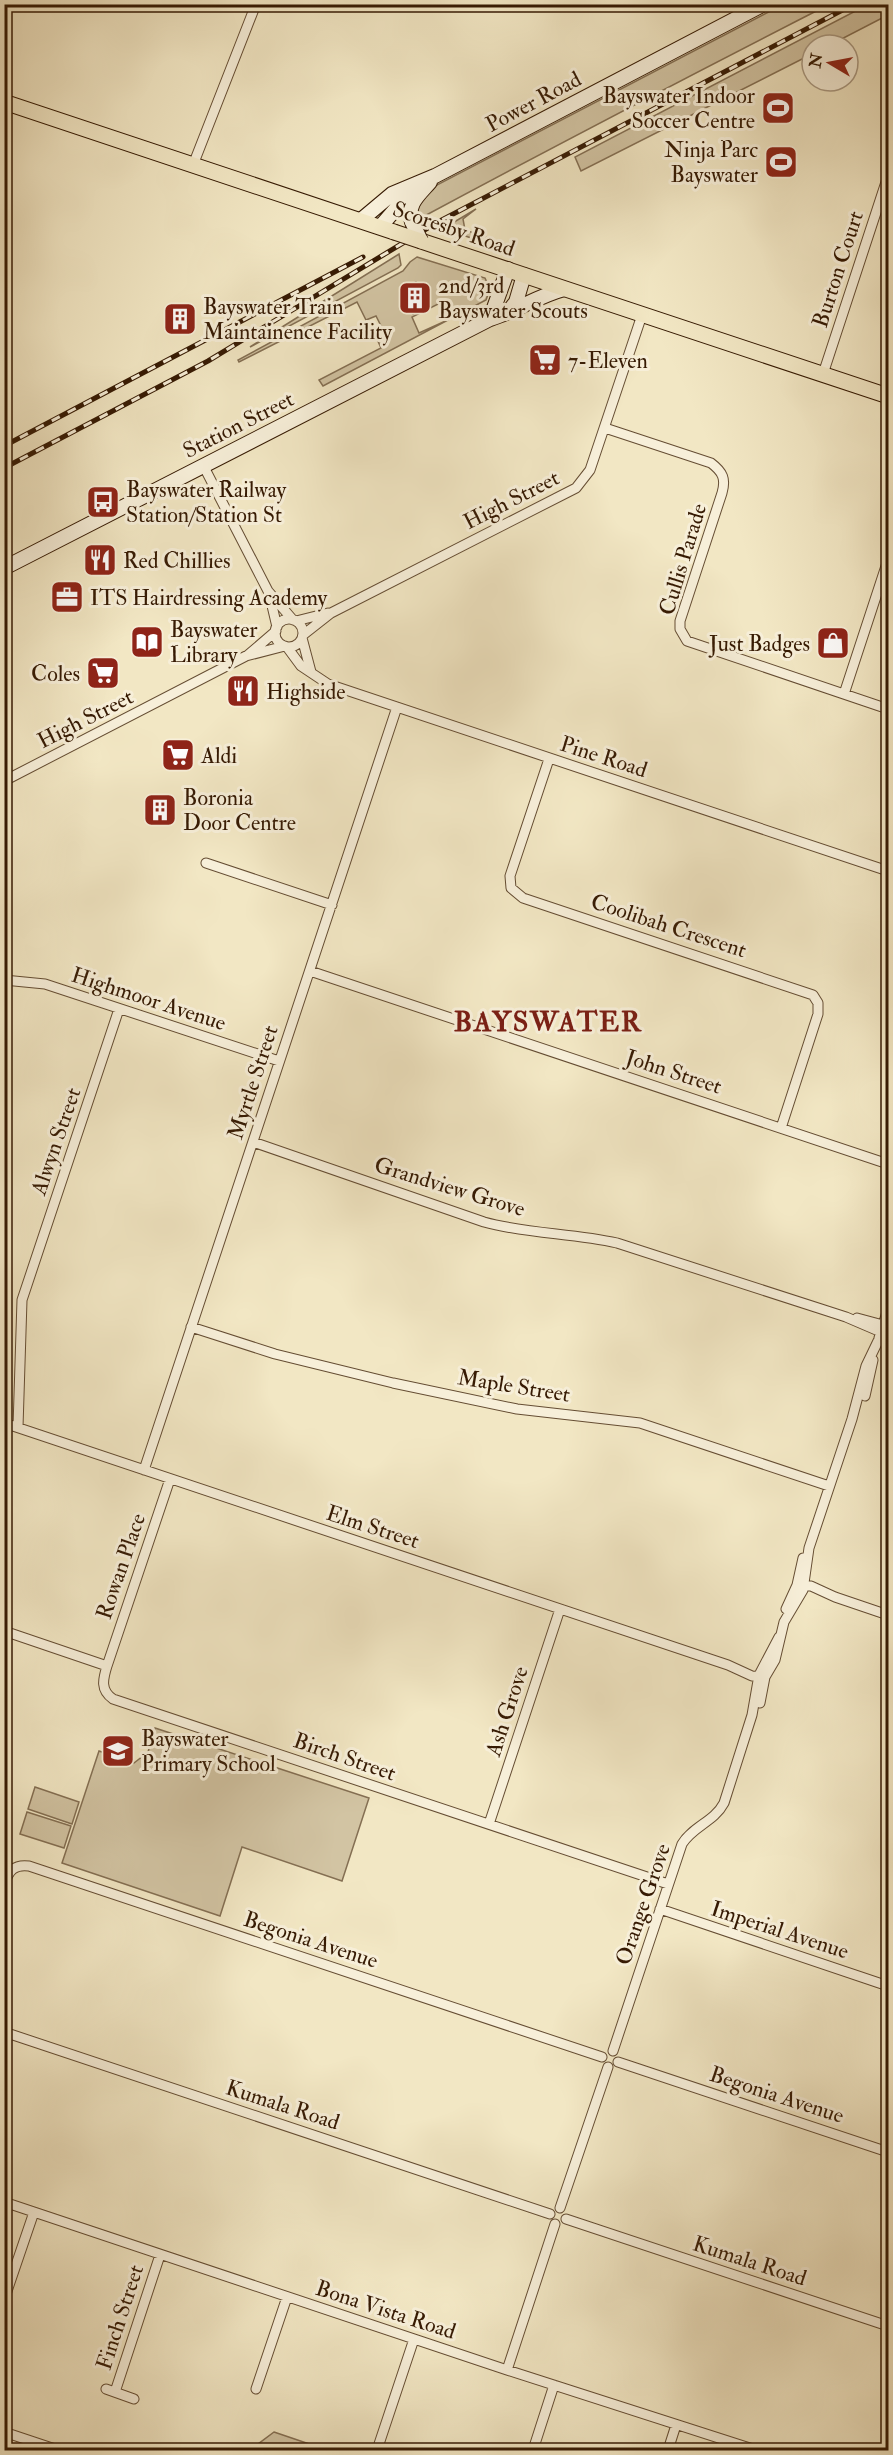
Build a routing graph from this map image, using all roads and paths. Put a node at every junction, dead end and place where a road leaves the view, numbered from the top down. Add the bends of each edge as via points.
1 (256, 4) edge
2 (764, 4) edge
3 (4, 102) edge
4 (193, 165) junction
5 (435, 176) junction
6 (888, 176) edge
7 (416, 185) junction
8 (362, 220) junction
9 (387, 229) junction
10 (422, 241) junction
11 (508, 269) junction
12 (524, 275) junction
13 (564, 289) junction
14 (507, 314) junction
15 (642, 315) junction
16 (490, 319) junction
17 (823, 374) junction
18 (888, 396) edge
19 (605, 428) junction
20 (203, 465) junction
21 (888, 560) edge
22 (4, 568) edge
23 (268, 591) junction
24 (331, 613) junction
25 (295, 621) junction
26 (276, 629) junction
27 (303, 636) junction
28 (286, 646) junction
29 (246, 656) junction
30 (311, 672) junction
31 (844, 694) junction
32 (397, 707) junction
33 (888, 709) edge
34 (549, 759) junction
35 (4, 781) edge
36 (206, 863) dead end
37 (888, 871) edge
38 (332, 905) junction
39 (310, 971) junction
40 (4, 980) edge
41 (120, 1009) junction
42 (279, 1061) junction
43 (781, 1128) junction
44 (253, 1142) junction
45 (888, 1164) edge
46 (888, 1309) edge
47 (191, 1327) junction
48 (880, 1332) junction
49 (4, 1423) edge
50 (18, 1427) junction
51 (144, 1470) junction
52 (170, 1479) junction
53 (829, 1486) junction
54 (802, 1587) junction
55 (560, 1609) junction
56 (888, 1615) edge
57 (4, 1631) edge
58 (107, 1666) junction
59 (761, 1676) junction
60 (489, 1824) junction
61 (4, 1884) edge
62 (668, 1884) junction
63 (660, 1910) junction
64 (888, 1986) edge
65 (4, 2032) edge
66 (613, 2051) junction
67 (602, 2057) junction
68 (618, 2062) junction
69 (608, 2067) junction
70 (888, 2152) edge
71 (4, 2202) edge
72 (560, 2208) junction
73 (34, 2212) junction
74 (550, 2214) junction
75 (566, 2219) junction
76 (555, 2224) junction
77 (160, 2255) junction
78 (287, 2297) junction
79 (4, 2300) edge
80 (888, 2326) edge
81 (414, 2339) junction
82 (507, 2370) junction
83 (554, 2385) junction
84 (256, 2389) dead end
85 (134, 2399) dead end
86 (676, 2425) junction
87 (4, 2432) edge
88 (58, 2451) edge
89 (377, 2451) edge
90 (533, 2451) edge
91 (668, 2451) edge
92 (756, 2451) edge

1 - 4 street
2 - 5 main road, Power Road
3 - 4 main road, Scoresby Road
4 - 8 main road, Scoresby Road
5 - 7 main road, Power Road
5 - 10 main road, bridge via 412,202 410,211
6 - 17 street, Burton Court
7 - 8 main road, Power Road via 392,194
7 - 9 main road, Power Road via 402,198
8 - 9 main road, Scoresby Road
9 - 10 main road, Scoresby Road, bridge
10 - 11 main road, Scoresby Road
11 - 12 main road, Scoresby Road
11 - 16 main road
12 - 13 main road, Scoresby Road
12 - 14 main road via 516,302
13 - 14 main road, Station Street via 533,299
13 - 15 main road, Scoresby Road
14 - 16 main road, Station Street
15 - 17 main road, Scoresby Road
15 - 19 street, High Street
16 - 20 main road, Station Street
17 - 18 main road, Scoresby Road
19 - 24 street, High Street via 590,470 576,488
19 - 31 street, Cullis Parade via 711,463 724,478 680,621 687,641
20 - 22 main road, Station Street
20 - 23 street
21 - 31 street
23 - 25 street
23 - 26 street
24 - 25 street, High Street
24 - 27 street, High Street
25 - 26 street via 284,621
25 - 27 street
26 - 28 street via 280,643
26 - 29 street, High Street
27 - 28 street via 296,645
27 - 30 street
28 - 29 street, High Street
28 - 30 street, Pine Road via 301,666
29 - 35 street, High Street
30 - 32 street, Pine Road via 328,684
31 - 33 street, Cullis Parade
32 - 34 street, Pine Road
32 - 38 street, Myrtle Street
34 - 37 street, Pine Road
34 - 43 street, Coolibah Crescent via 510,876 511,888 524,898 813,995 818,1014
36 - 38 street
38 - 39 street, Myrtle Street
39 - 42 street, Myrtle Street
39 - 43 street, John Street
40 - 41 street, Highmoor Avenue via 45,984
41 - 42 street, Highmoor Avenue
41 - 50 street, Alwyn Street via 22,1300
42 - 44 street, Myrtle Street
43 - 45 street, John Street
44 - 47 street, Myrtle Street
44 - 48 street, Grandview Grove via 484,1222 617,1243 846,1317
46 - 48 street, Orange Grove
47 - 51 street, Myrtle Street
47 - 53 street, Maple Street via 275,1354 450,1395 517,1409 640,1423
48 - 53 street, Orange Grove
49 - 50 street, Elm Street
50 - 51 street, Elm Street
51 - 52 street, Elm Street
52 - 55 street, Elm Street
52 - 58 street, Rowan Place
53 - 54 street, Orange Grove via 800,1566
54 - 56 street
54 - 59 street, Orange Grove via 787,1603 775,1660
55 - 59 street, Elm Street
55 - 60 street, Ash Grove
57 - 58 street
58 - 60 street, Birch Street via 103,1685 113,1699
59 - 62 street, Orange Grove via 762,1699 752,1715 724,1803 712,1818 685,1838
60 - 62 street, Birch Street
61 - 67 street, Begonia Avenue via 18,1866 29,1866
62 - 63 street, Orange Grove
63 - 64 street, Imperial Avenue
63 - 66 street, Orange Grove
65 - 74 street, Kumala Road
66 - 67 street
66 - 68 street
67 - 69 street
68 - 69 street
68 - 70 street, Begonia Avenue
69 - 72 street
71 - 73 street, Bona Vista Road
72 - 74 street
72 - 75 street
73 - 77 street, Bona Vista Road
73 - 79 street
74 - 76 street
75 - 76 street
75 - 80 street, Kumala Road
76 - 82 street
77 - 78 street, Bona Vista Road
77 - 85 street, Finch Street via 111,2391
78 - 81 street, Bona Vista Road
78 - 84 street
81 - 82 street, Bona Vista Road
81 - 89 street
82 - 83 street, Bona Vista Road
83 - 86 street, Bona Vista Road
83 - 90 street
86 - 91 street
86 - 92 street, Bona Vista Road
87 - 88 street

